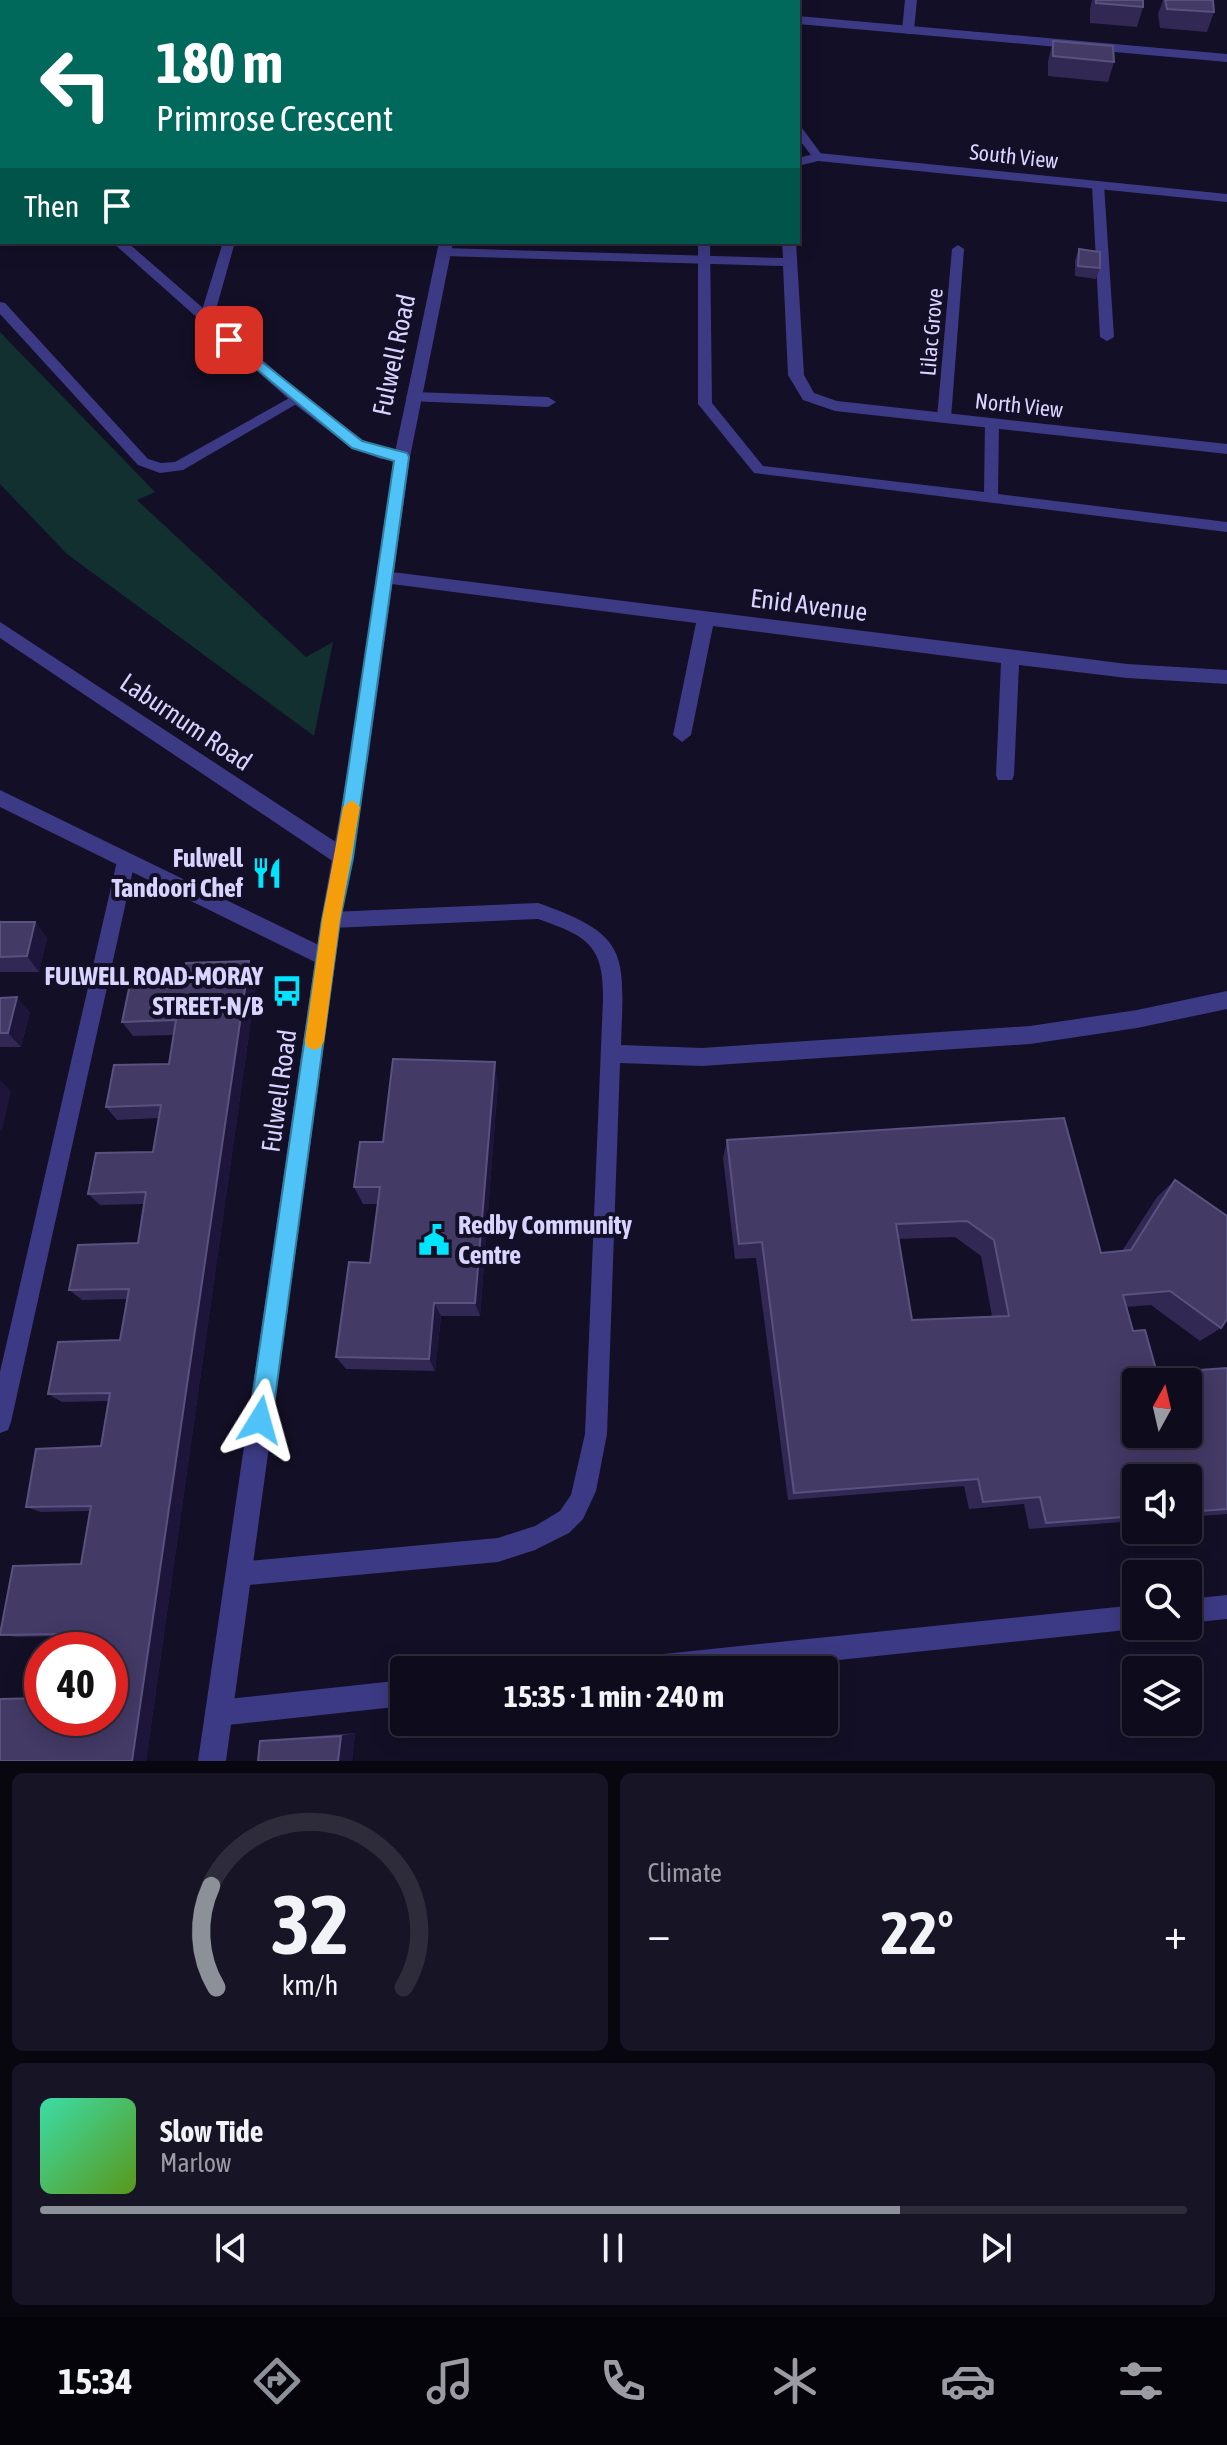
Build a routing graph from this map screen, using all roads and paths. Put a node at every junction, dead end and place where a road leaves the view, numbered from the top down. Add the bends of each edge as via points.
1 (911, 0) edge
2 (800, 20) edge
3 (908, 30) junction
4 (1227, 58) edge
5 (800, 133) edge
6 (818, 157) junction
7 (800, 162) edge
8 (1098, 185) junction
9 (1227, 198) edge
10 (121, 244) edge
11 (228, 244) edge
12 (704, 244) edge
13 (789, 244) edge
14 (445, 247) edge
15 (958, 249) dead end
16 (704, 259) junction
17 (790, 262) junction
18 (0, 306) edge
19 (206, 320) junction
20 (1107, 337) dead end
21 (414, 397) junction
22 (298, 399) junction
23 (548, 402) dead end
24 (944, 418) junction
25 (992, 424) junction
26 (1227, 449) edge
27 (402, 457) junction
28 (991, 498) junction
29 (1227, 527) edge
30 (384, 577) junction
31 (706, 618) junction
32 (0, 629) edge
33 (1010, 657) junction
34 (1227, 677) edge
35 (682, 735) dead end
36 (1005, 775) dead end
37 (0, 798) edge
38 (344, 858) junction
39 (126, 861) junction
40 (331, 920) junction
41 (326, 958) junction
42 (1227, 1000) edge
43 (611, 1054) junction
44 (0, 1422) edge
45 (238, 1574) junction
46 (1227, 1607) edge
47 (1202, 1610) edge
48 (1122, 1618) edge
49 (760, 1656) edge
50 (390, 1695) edge
51 (218, 1713) junction
52 (212, 1761) edge

1 - 3 street
2 - 3 street
3 - 4 street
5 - 6 lane
6 - 7 street, South View
6 - 8 street, South View
8 - 9 street, South View
8 - 20 lane
10 - 19 street
11 - 19 lane
12 - 16 lane
13 - 17 street
14 - 16 street
14 - 21 street, Fulwell Road
15 - 24 lane, Lilac Grove
16 - 17 street
16 - 28 lane via 705,404 759,470
17 - 24 street, North View via 796,375 808,396 835,406
18 - 22 lane via 143,462 160,468 178,467
19 - 22 street
21 - 23 street
21 - 27 street, Fulwell Road
22 - 27 street via 357,444
24 - 25 street, North View
25 - 26 street, North View
25 - 28 lane
27 - 30 street, Fulwell Road
28 - 29 lane
30 - 31 street, Enid Avenue
30 - 38 street, Fulwell Road
31 - 33 street, Enid Avenue
31 - 35 street
32 - 38 street, Laburnum Road
33 - 34 street, Enid Avenue
33 - 36 street
37 - 39 street
38 - 40 street, Fulwell Road
39 - 41 street
39 - 44 lane
40 - 41 street, Fulwell Road
40 - 43 lane via 538,911 573,923 603,945 613,971
41 - 45 street, Fulwell Road
42 - 43 lane via 1030,1035 702,1057
43 - 45 lane via 596,1434 587,1484 569,1518 498,1550
45 - 51 street, Fulwell Road
46 - 47 lane
48 - 49 lane
50 - 51 lane
51 - 52 street, Fulwell Road

